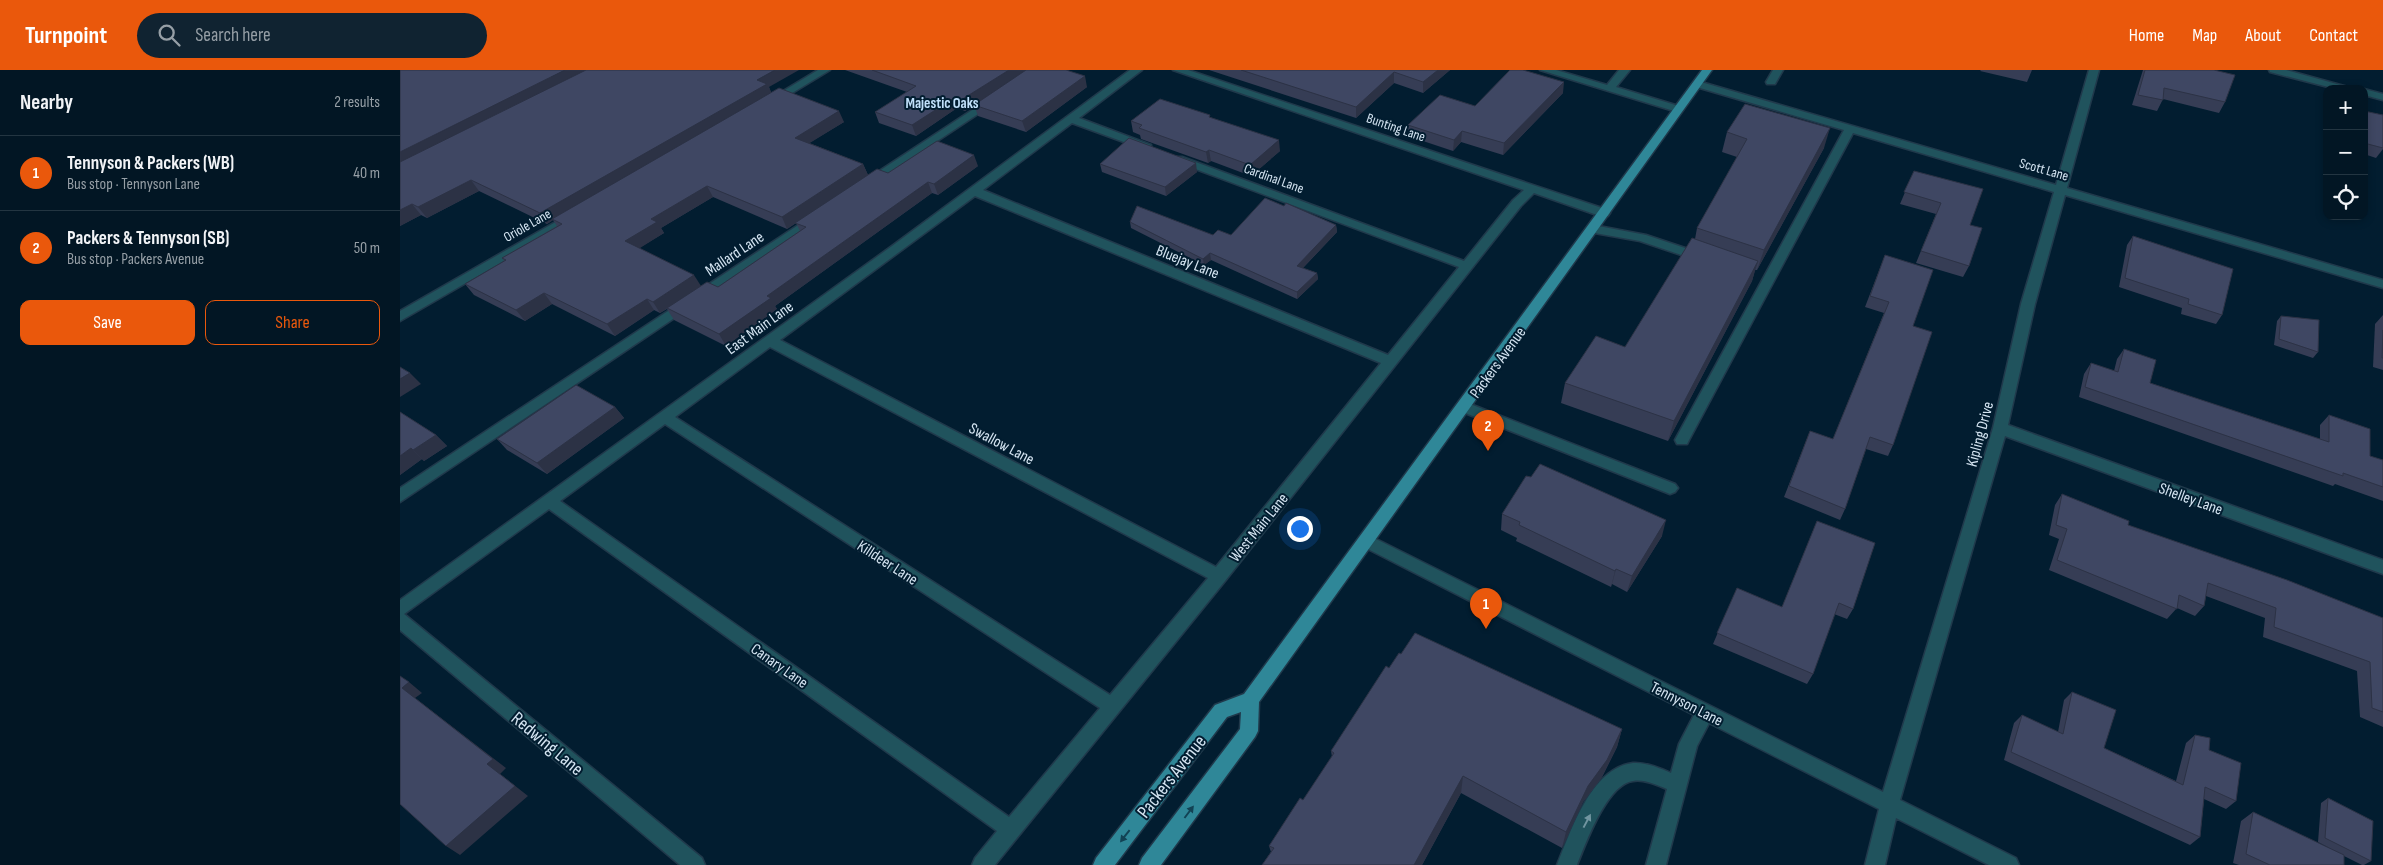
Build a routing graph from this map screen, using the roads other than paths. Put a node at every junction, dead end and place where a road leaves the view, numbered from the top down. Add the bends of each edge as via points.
1 (825, 70) edge
2 (1137, 70) edge
3 (1178, 70) edge
4 (1545, 70) edge
5 (1625, 70) edge
6 (1707, 70) edge
7 (1778, 70) edge
8 (2094, 70) edge
9 (2274, 70) edge
10 (1771, 82) dead end
11 (1696, 84) junction
12 (2334, 85) edge
13 (1610, 89) junction
14 (1003, 92) edge
15 (2368, 93) edge
16 (2383, 97) edge
17 (1678, 109) junction
18 (757, 110) edge
19 (1071, 119) junction
20 (1850, 129) junction
21 (1532, 189) junction
22 (2062, 190) junction
23 (854, 191) edge
24 (974, 191) junction
25 (587, 208) edge
26 (829, 208) edge
27 (1604, 213) junction
28 (1593, 229) junction
29 (1714, 262) edge
30 (1467, 266) junction
31 (2383, 284) edge
32 (400, 316) edge
33 (770, 341) junction
34 (1390, 362) junction
35 (1465, 407) junction
36 (664, 417) junction
37 (2000, 428) junction
38 (1682, 440) dead end
39 (1670, 488) dead end
40 (400, 496) edge
41 (549, 501) junction
42 (1366, 541) junction
43 (2383, 567) edge
44 (1219, 576) junction
45 (400, 610) edge
46 (400, 620) edge
47 (1250, 700) junction
48 (1112, 706) junction
49 (1705, 712) junction
50 (1678, 784) junction
51 (1889, 805) junction
52 (1010, 829) junction
53 (695, 865) edge
54 (982, 865) edge
55 (1102, 865) edge
56 (1149, 865) edge
57 (1567, 865) edge
58 (1656, 865) edge
59 (1875, 865) edge
60 (2009, 865) edge

1 - 18 street
2 - 19 street, East Main Lane
3 - 21 street, Bunting Lane
4 - 13 street
5 - 13 street
6 - 11 main road, Packers Avenue
7 - 10 street
8 - 22 street, Kipling Drive
9 - 12 street
11 - 17 main road, Packers Avenue
11 - 20 street, Scott Lane
13 - 17 street
14 - 23 street
15 - 16 street
17 - 27 main road, Packers Avenue
19 - 24 street, East Main Lane
19 - 30 street, Cardinal Lane
20 - 22 street, Scott Lane
20 - 38 street via 1763,279
21 - 27 street, Bunting Lane
21 - 30 street, West Main Lane
22 - 31 street, Scott Lane
22 - 37 street, Kipling Drive via 2028,304
24 - 33 street, East Main Lane
24 - 34 street, Bluejay Lane
25 - 32 street, Oriole Lane
26 - 40 street, Mallard Lane
27 - 28 main road, Packers Avenue
28 - 29 street via 1642,238
28 - 35 main road, Packers Avenue
30 - 34 street, West Main Lane
33 - 36 street, East Main Lane
33 - 44 street, Swallow Lane
34 - 44 street, West Main Lane
35 - 39 street
35 - 42 main road, Packers Avenue
36 - 41 street, East Main Lane
36 - 48 street, Killdeer Lane
37 - 43 street, Shelley Lane
37 - 51 street, Kipling Drive
41 - 45 street, East Main Lane
41 - 52 street, Canary Lane
42 - 47 main road, Packers Avenue
42 - 49 street, Tennyson Lane
44 - 48 street, West Main Lane
46 - 53 street, Redwing Lane
47 -> 55 main road, Packers Avenue via 1221,711
56 -> 47 main road, Packers Avenue via 1249,732
48 - 52 street, West Main Lane
49 - 50 street via 1688,744
49 - 51 street, Tennyson Lane
57 -> 50 street via 1601,795 1615,778 1631,772 1647,773
50 - 58 street
51 - 59 street, Kipling Drive
51 - 60 street, Tennyson Lane
52 - 54 street, West Main Lane

